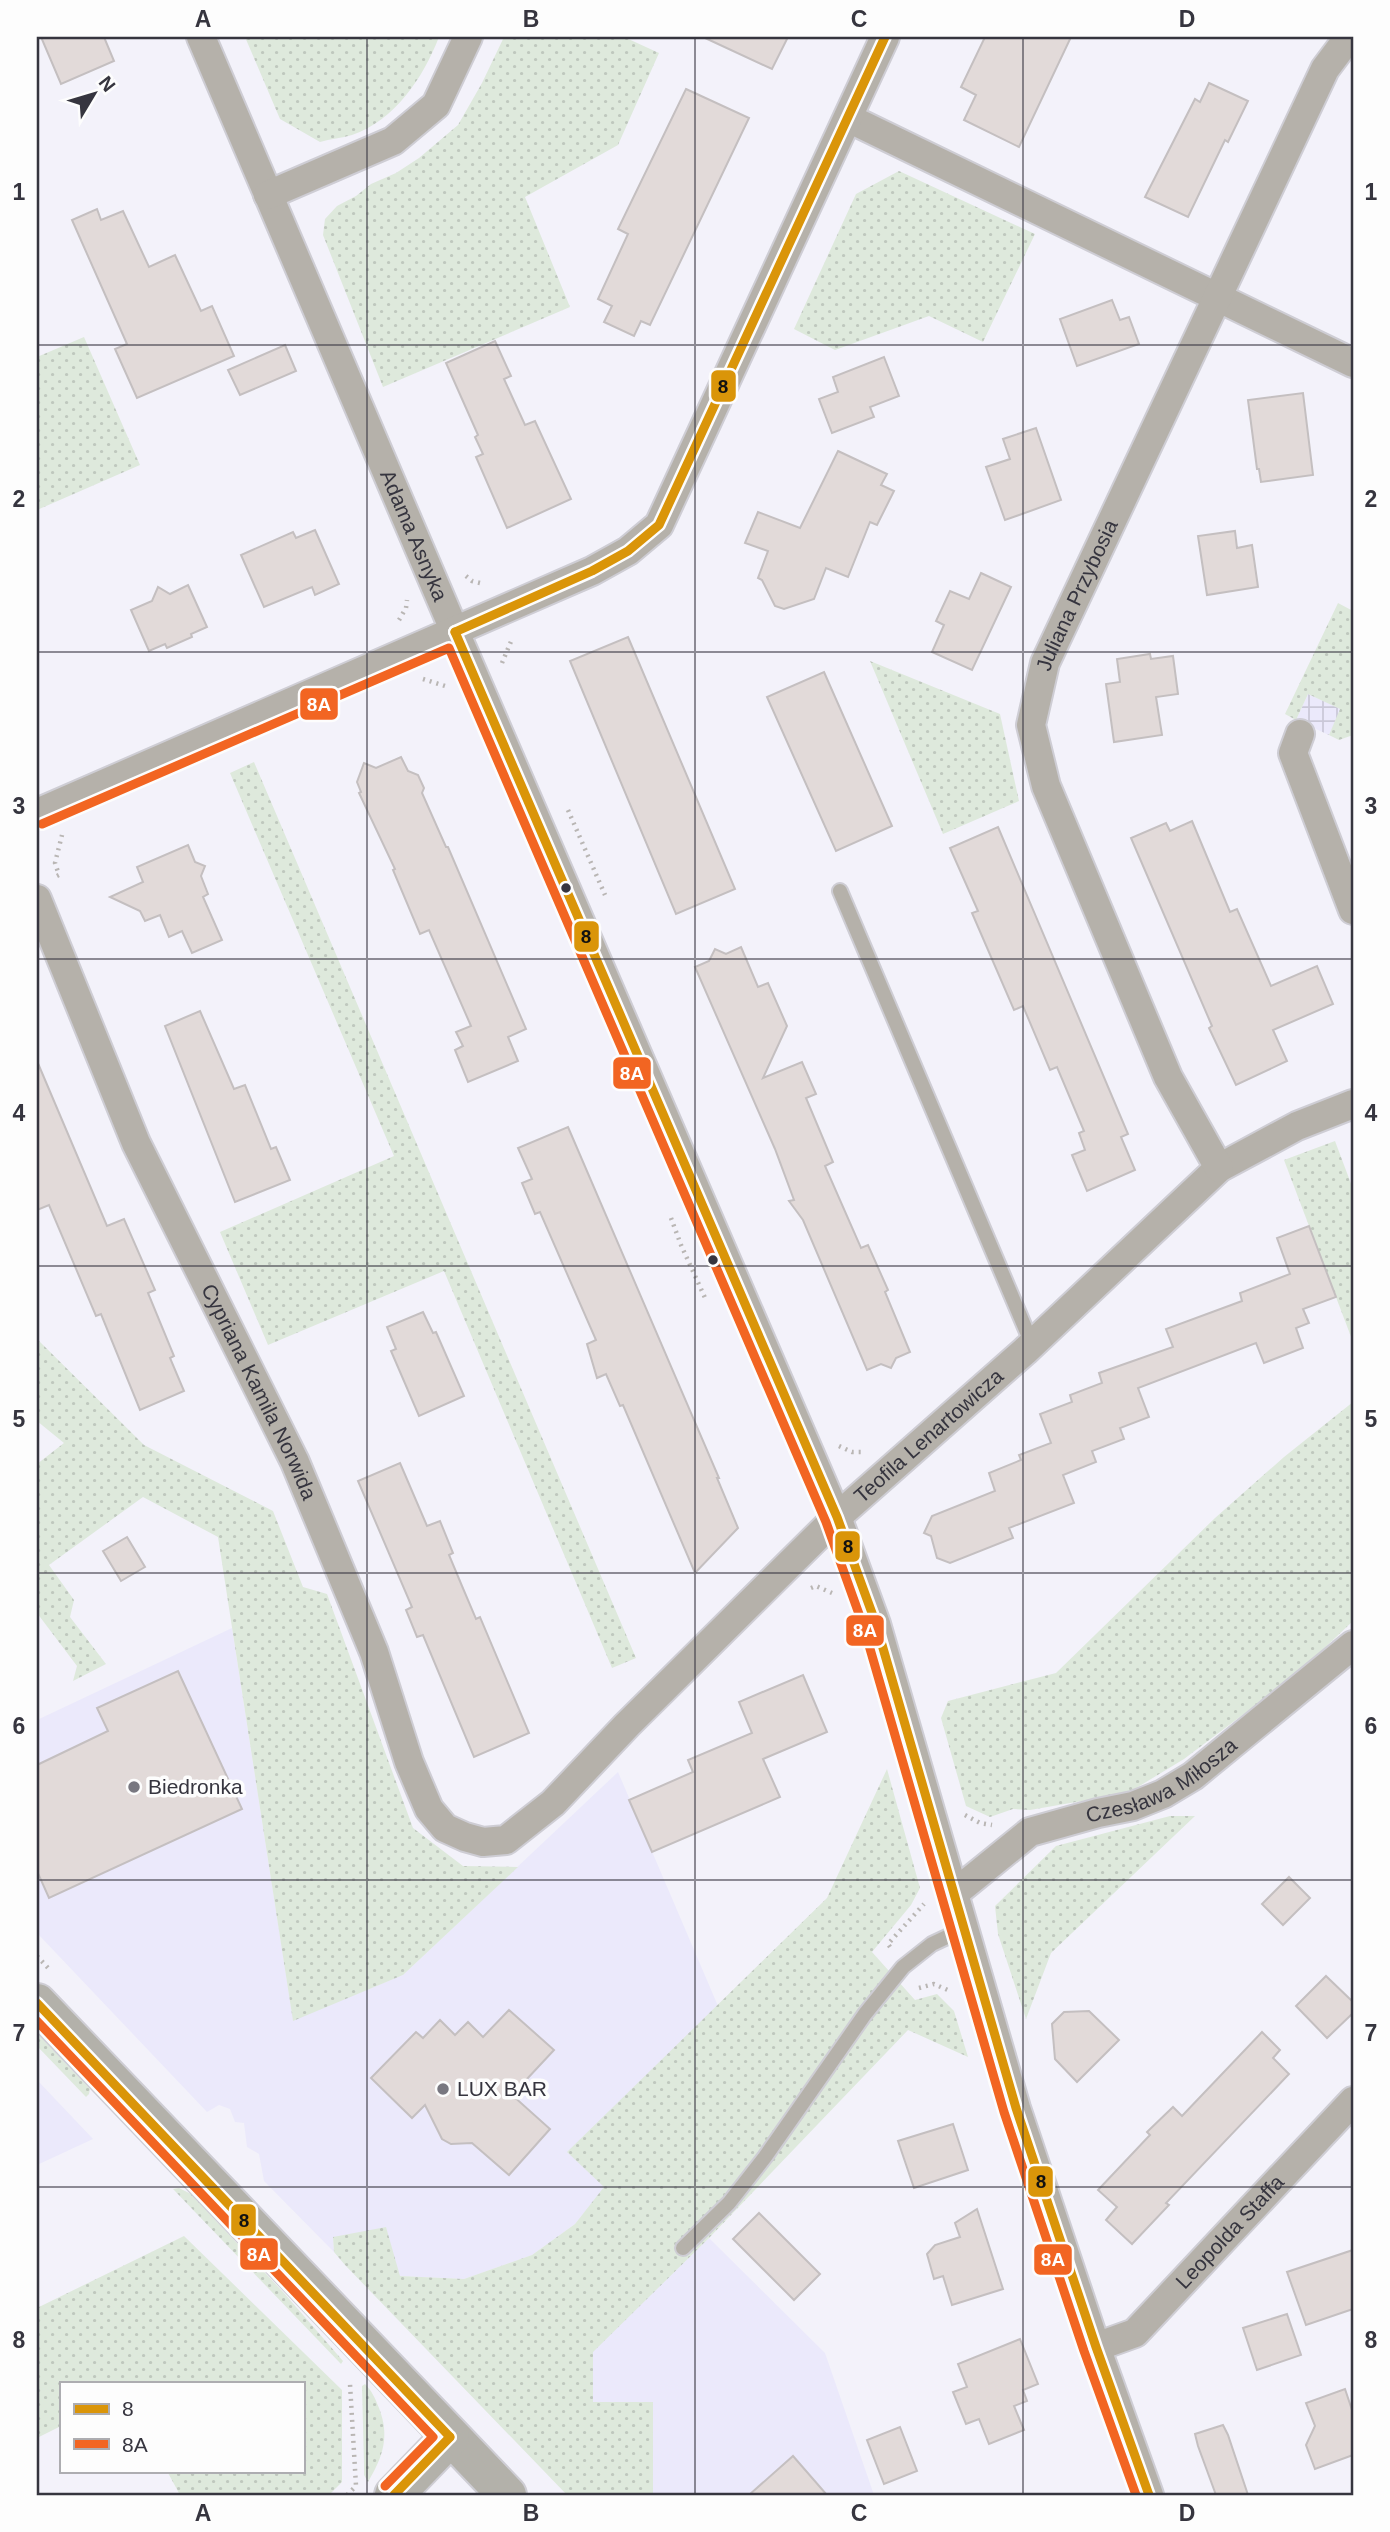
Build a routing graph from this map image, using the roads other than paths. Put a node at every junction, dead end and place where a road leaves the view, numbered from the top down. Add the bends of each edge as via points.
1 (201, 37) edge
2 (468, 37) edge
3 (885, 37) edge
4 (1349, 37) edge
5 (848, 118) junction
6 (268, 195) junction
7 (1219, 296) junction
8 (1353, 363) edge
9 (455, 632) junction
10 (1300, 734) dead end
11 (37, 813) edge
12 (840, 891) dead end
13 (37, 899) edge
14 (1353, 910) edge
15 (1353, 1104) edge
16 (1219, 1168) junction
17 (1032, 1344) junction
18 (837, 1517) junction
19 (1353, 1645) edge
20 (506, 1840) joint
21 (956, 1892) junction
22 (966, 1928) junction
23 (37, 2003) edge
24 (1353, 2101) edge
25 (683, 2248) dead end
26 (1096, 2347) junction
27 (450, 2437) junction
28 (394, 2495) edge
29 (507, 2495) edge
30 (1149, 2495) edge

1 - 6 street, Adama Asnyka
2 - 6 street via 436,105 393,141
3 - 5 street
4 - 7 street, Juliana Przybosia via 1325,69
5 - 7 street
5 - 9 street via 659,525 628,551 592,571
6 - 9 street, Adama Asnyka
7 - 8 street
7 - 16 street, Juliana Przybosia via 1045,663 1031,724 1046,786 1168,1077
9 - 11 street
9 - 18 street, Adama Asnyka
10 - 14 street via 1293,753
12 - 17 lane
13 - 20 street, Cypriana Kamila Norwida via 136,1143 295,1462 374,1652 429,1809 445,1828 465,1838
15 - 16 street, Teofila Lenartowicza via 1297,1126
16 - 17 street, Teofila Lenartowicza
17 - 18 street, Teofila Lenartowicza
18 - 20 street, Teofila Lenartowicza via 553,1803
18 - 21 street, Adama Asnyka via 877,1624
19 - 21 street, Czesława Miłosza via 1183,1782 1133,1806 1030,1832
21 - 22 street, Adama Asnyka
22 - 25 lane via 932,1944 904,1967 729,2203
22 - 26 street, Adama Asnyka via 1016,2108
23 - 27 main road
24 - 26 street, Leopolda Staffa via 1135,2333
26 - 30 street, Adama Asnyka
27 - 28 main road
27 - 29 main road

